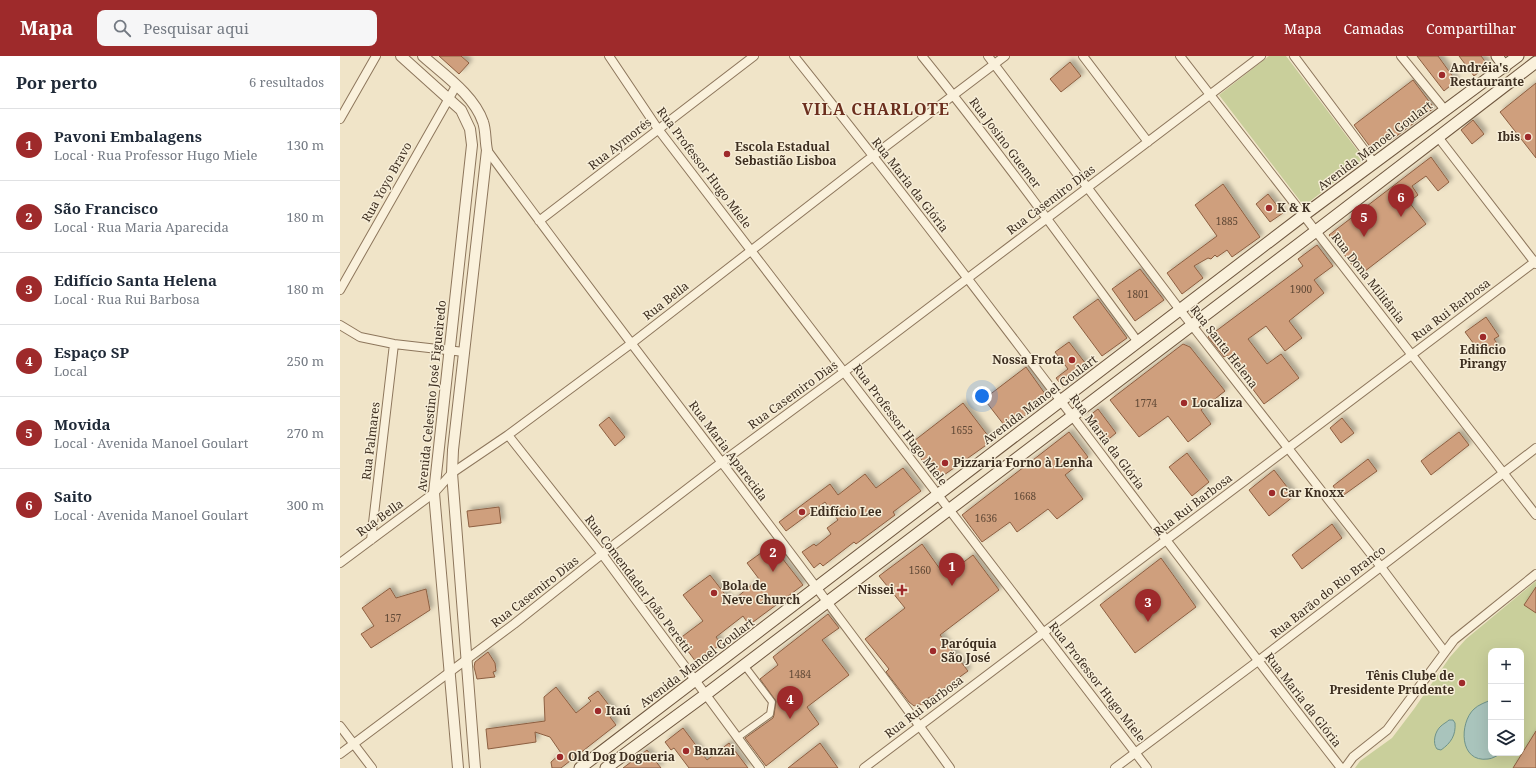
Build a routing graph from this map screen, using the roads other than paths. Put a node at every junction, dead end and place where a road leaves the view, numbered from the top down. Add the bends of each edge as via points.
1 (376, 56) edge
2 (401, 56) edge
3 (423, 56) edge
4 (609, 56) edge
5 (754, 56) edge
6 (794, 56) edge
7 (922, 56) edge
8 (988, 56) edge
9 (1005, 56) edge
10 (1083, 56) edge
11 (1180, 56) edge
12 (1261, 56) edge
13 (1294, 56) edge
14 (1401, 56) edge
15 (1498, 56) edge
16 (1518, 56) edge
17 (1536, 62) edge
18 (994, 64) junction
19 (1505, 67) junction
20 (456, 86) junction
21 (954, 95) junction
22 (1210, 95) junction
23 (448, 99) junction
24 (1445, 110) junction
25 (340, 120) edge
26 (658, 129) junction
27 (1438, 137) junction
28 (1148, 142) junction
29 (486, 150) junction
30 (873, 156) junction
31 (1374, 163) junction
32 (1088, 187) junction
33 (1304, 215) junction
34 (1047, 218) junction
35 (539, 221) junction
36 (1316, 232) junction
37 (751, 250) junction
38 (1535, 262) edge
39 (967, 279) junction
40 (340, 290) edge
41 (1180, 310) junction
42 (340, 325) edge
43 (1192, 326) junction
44 (1138, 342) junction
45 (632, 343) junction
46 (394, 344) junction
47 (449, 350) junction
48 (464, 352) junction
49 (1412, 354) junction
50 (844, 372) junction
51 (1061, 401) junction
52 (1073, 415) junction
53 (508, 436) junction
54 (1536, 448) edge
55 (1288, 449) junction
56 (722, 462) junction
57 (452, 473) junction
58 (1504, 473) junction
59 (434, 494) junction
60 (938, 495) junction
61 (949, 509) junction
62 (1536, 515) edge
63 (371, 540) junction
64 (1166, 540) junction
65 (602, 554) junction
66 (340, 563) edge
67 (1381, 567) junction
68 (1536, 574) edge
69 (816, 588) junction
70 (827, 602) junction
71 (1043, 632) junction
72 (1444, 651) junction
73 (466, 660) junction
74 (1258, 661) junction
75 (744, 665) junction
76 (450, 672) junction
77 (695, 681) junction
78 (705, 695) junction
79 (340, 726) edge
80 (920, 726) junction
81 (738, 738) junction
82 (354, 744) junction
83 (1136, 752) junction
84 (340, 754) edge
85 (372, 768) edge
86 (458, 768) edge
87 (475, 768) edge
88 (580, 768) edge
89 (606, 768) edge
90 (760, 768) edge
91 (864, 768) edge
92 (950, 768) edge
93 (1115, 768) edge
94 (1147, 768) edge
95 (1341, 768) edge
96 (1345, 768) edge

1 - 25 street
2 - 23 street, Avenida Celestino José Figueiredo
3 - 20 street
4 - 26 street, Rua Professor Hugo Miele
5 - 26 street, Rua Aymorés
6 - 30 street, Rua Maria da Glória
7 - 21 street, Rua Josino Guemer
8 - 18 street, Rua Santa Helena
9 - 18 street, Rua Bella
10 - 28 street
11 - 22 street, Rua Dona Militânia
12 - 22 street, Rua Casemiro Dias
13 - 31 street
14 - 24 street
15 - 19 main road
16 - 19 main road, Avenida Manoel Goulart
17 - 27 main road
18 - 21 street, Rua Bella
18 - 32 street, Rua Santa Helena
19 - 24 main road, Avenida Manoel Goulart
20 - 23 street, Rua Yoyo Bravo
20 - 29 street via 475,105 483,123
21 - 30 street, Rua Bella
21 - 34 street, Rua Josino Guemer
22 - 28 street, Rua Casemiro Dias
22 - 33 street, Rua Dona Militânia
23 - 40 street, Rua Yoyo Bravo
23 - 47 street, Avenida Celestino José Figueiredo via 461,110 470,129 472,145
24 - 31 main road, Avenida Manoel Goulart
26 - 35 street, Rua Aymorés
26 - 37 street, Rua Professor Hugo Miele
27 - 36 main road
27 - 38 street
28 - 32 street, Rua Casemiro Dias
29 - 35 street, Rua Maria Aparecida
29 - 48 street
30 - 37 street, Rua Bella
30 - 39 street, Rua Maria da Glória
31 - 33 main road, Avenida Manoel Goulart
32 - 34 street, Rua Casemiro Dias
32 - 41 street, Rua Santa Helena
33 - 36 street, Rua Dona Militânia
33 - 41 main road, Avenida Manoel Goulart
34 - 39 street, Rua Casemiro Dias
34 - 44 street, Rua Josino Guemer
35 - 45 street, Rua Maria Aparecida
36 - 43 main road
36 - 49 street, Rua Dona Militânia
37 - 45 street, Rua Bella
37 - 50 street, Rua Professor Hugo Miele
38 - 49 street, Rua Rui Barbosa
39 - 50 street, Rua Casemiro Dias
39 - 51 street, Rua Maria da Glória
41 - 43 street, Rua Santa Helena
41 - 44 main road, Avenida Manoel Goulart
42 - 46 street via 360,337
43 - 52 main road
43 - 55 street, Rua Santa Helena
44 - 51 main road, Avenida Manoel Goulart
45 - 53 street, Rua Bella
45 - 56 street, Rua Maria Aparecida
46 - 47 street
46 - 63 street, Rua Palmares
47 - 48 street
47 - 59 street, Avenida Celestino José Figueiredo
48 - 57 street
49 - 55 street, Rua Rui Barbosa
49 - 58 street, Rua Dona Militânia
50 - 56 street, Rua Casemiro Dias
50 - 60 street, Rua Professor Hugo Miele
51 - 52 street, Rua Maria da Glória
51 - 60 main road, Avenida Manoel Goulart
52 - 61 main road
52 - 64 street, Rua Maria da Glória
53 - 57 street, Rua Bella
53 - 65 street, Rua Comendador João Peretti
54 - 58 street, Rua Barão do Rio Branco
55 - 64 street, Rua Rui Barbosa
55 - 67 street, Rua Santa Helena
56 - 65 street, Rua Casemiro Dias
56 - 69 street, Rua Maria Aparecida
57 - 59 street, Rua Bella
57 - 73 street
58 - 62 street, Rua Dona Militânia
58 - 67 street, Rua Barão do Rio Branco
59 - 63 street, Rua Bella
59 - 76 street, Avenida Celestino José Figueiredo
60 - 61 street, Rua Professor Hugo Miele
60 - 69 main road, Avenida Manoel Goulart
61 - 70 main road
61 - 71 street, Rua Professor Hugo Miele
63 - 66 street, Rua Bella
64 - 71 street, Rua Rui Barbosa
64 - 74 street, Rua Maria da Glória
65 - 73 street, Rua Casemiro Dias
65 - 77 street, Rua Comendador João Peretti
67 - 72 street, Rua Santa Helena
67 - 74 street, Rua Barão do Rio Branco
68 - 72 street via 1454,640
69 - 70 street, Rua Maria Aparecida
69 - 77 main road, Avenida Manoel Goulart
70 - 75 main road
70 - 80 street, Rua Maria Aparecida
71 - 80 street, Rua Rui Barbosa
71 - 83 street, Rua Professor Hugo Miele
72 - 96 street via 1387,730 1353,757
73 - 76 street, Rua Casemiro Dias
73 - 87 street
74 - 83 street, Rua Barão do Rio Branco
74 - 95 street, Rua Maria da Glória
75 - 78 main road
75 - 81 street via 772,702 770,714
76 - 82 street, Rua Casemiro Dias
76 - 86 street, Avenida Celestino José Figueiredo
77 - 78 street, Rua Comendador João Peretti
77 - 88 main road, Avenida Manoel Goulart
78 - 81 street, Rua Comendador João Peretti
78 - 89 main road
79 - 82 street
80 - 91 street, Rua Rui Barbosa
80 - 92 street, Rua Maria Aparecida
81 - 90 street, Rua Comendador João Peretti
82 - 84 street, Rua Casemiro Dias
82 - 85 street
83 - 93 street, Rua Barão do Rio Branco
83 - 94 street, Rua Professor Hugo Miele

